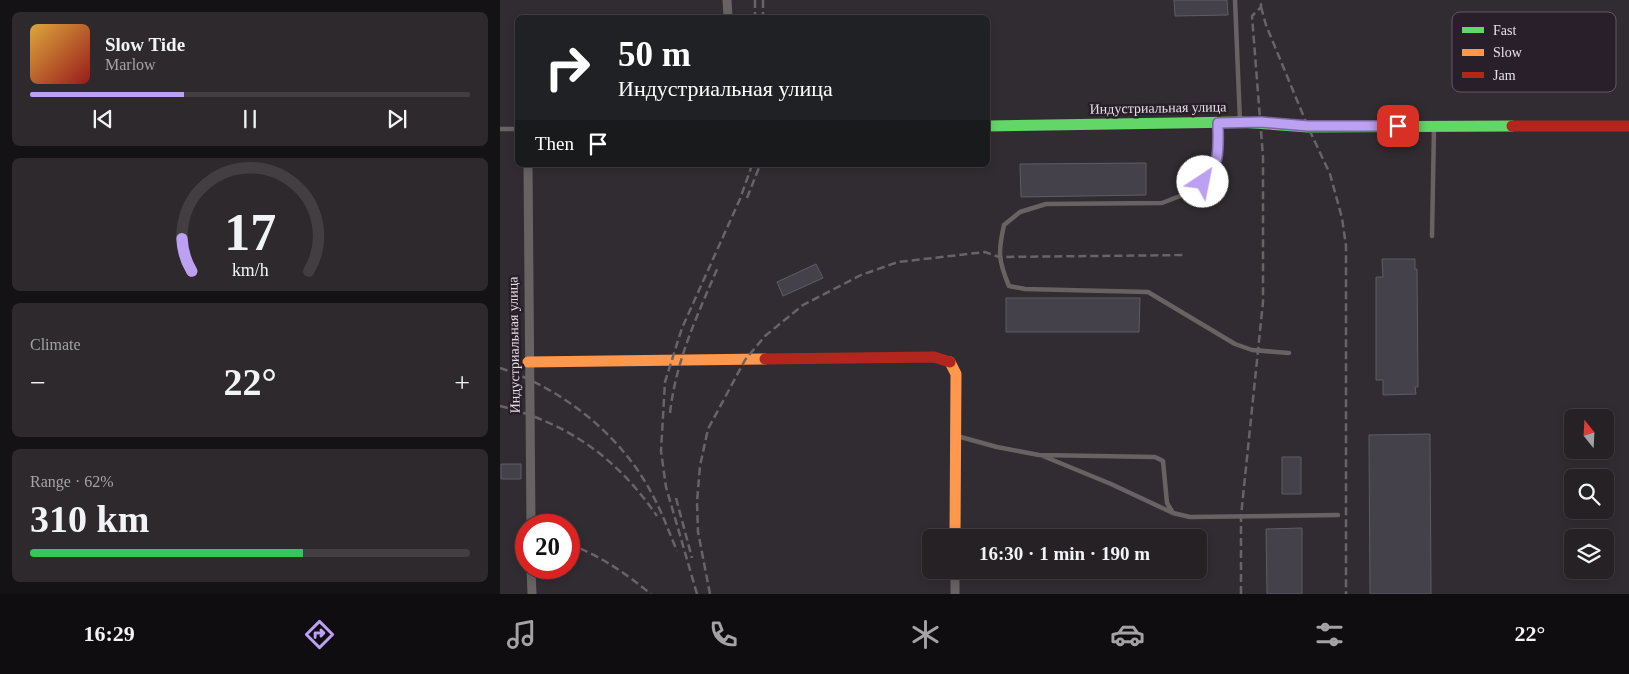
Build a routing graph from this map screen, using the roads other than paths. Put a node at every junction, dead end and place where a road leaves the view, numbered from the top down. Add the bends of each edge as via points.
1 (727, 0) edge
2 (1236, 0) edge
3 (728, 15) edge
4 (1240, 122) junction
5 (1218, 123) junction
6 (990, 126) edge
7 (1434, 126) junction
8 (1629, 126) edge
9 (500, 129) edge
10 (515, 129) edge
11 (528, 167) edge
12 (1432, 236) dead end
13 (1289, 353) dead end
14 (528, 362) junction
15 (956, 436) junction
16 (1039, 455) junction
17 (531, 514) edge
18 (1173, 514) junction
19 (1338, 516) dead end
20 (955, 529) edge
21 (531, 579) edge
22 (955, 579) edge
23 (532, 594) edge
24 (955, 594) edge

1 - 3 street
2 - 4 lane
4 - 5 street, Индустриальная улица
4 - 7 street, Индустриальная улица via 1308,126
5 - 6 street, Индустриальная улица
5 - 13 lane via 1218,156 1213,174 1193,191 1162,204 1046,204 1020,212 1004,225 998,257 1001,267 1009,286 1025,289 1148,292 1235,344 1252,350
7 - 8 street, Индустриальная улица
7 - 12 lane
9 - 10 lane
11 - 14 street, Индустриальная улица
14 - 15 street via 934,357 949,362 956,374
14 - 17 street, Индустриальная улица
15 - 16 lane
15 - 20 street
16 - 18 lane
16 - 18 lane via 1155,457 1163,461 1167,503
18 - 19 lane via 1190,517
21 - 23 street
22 - 24 street

